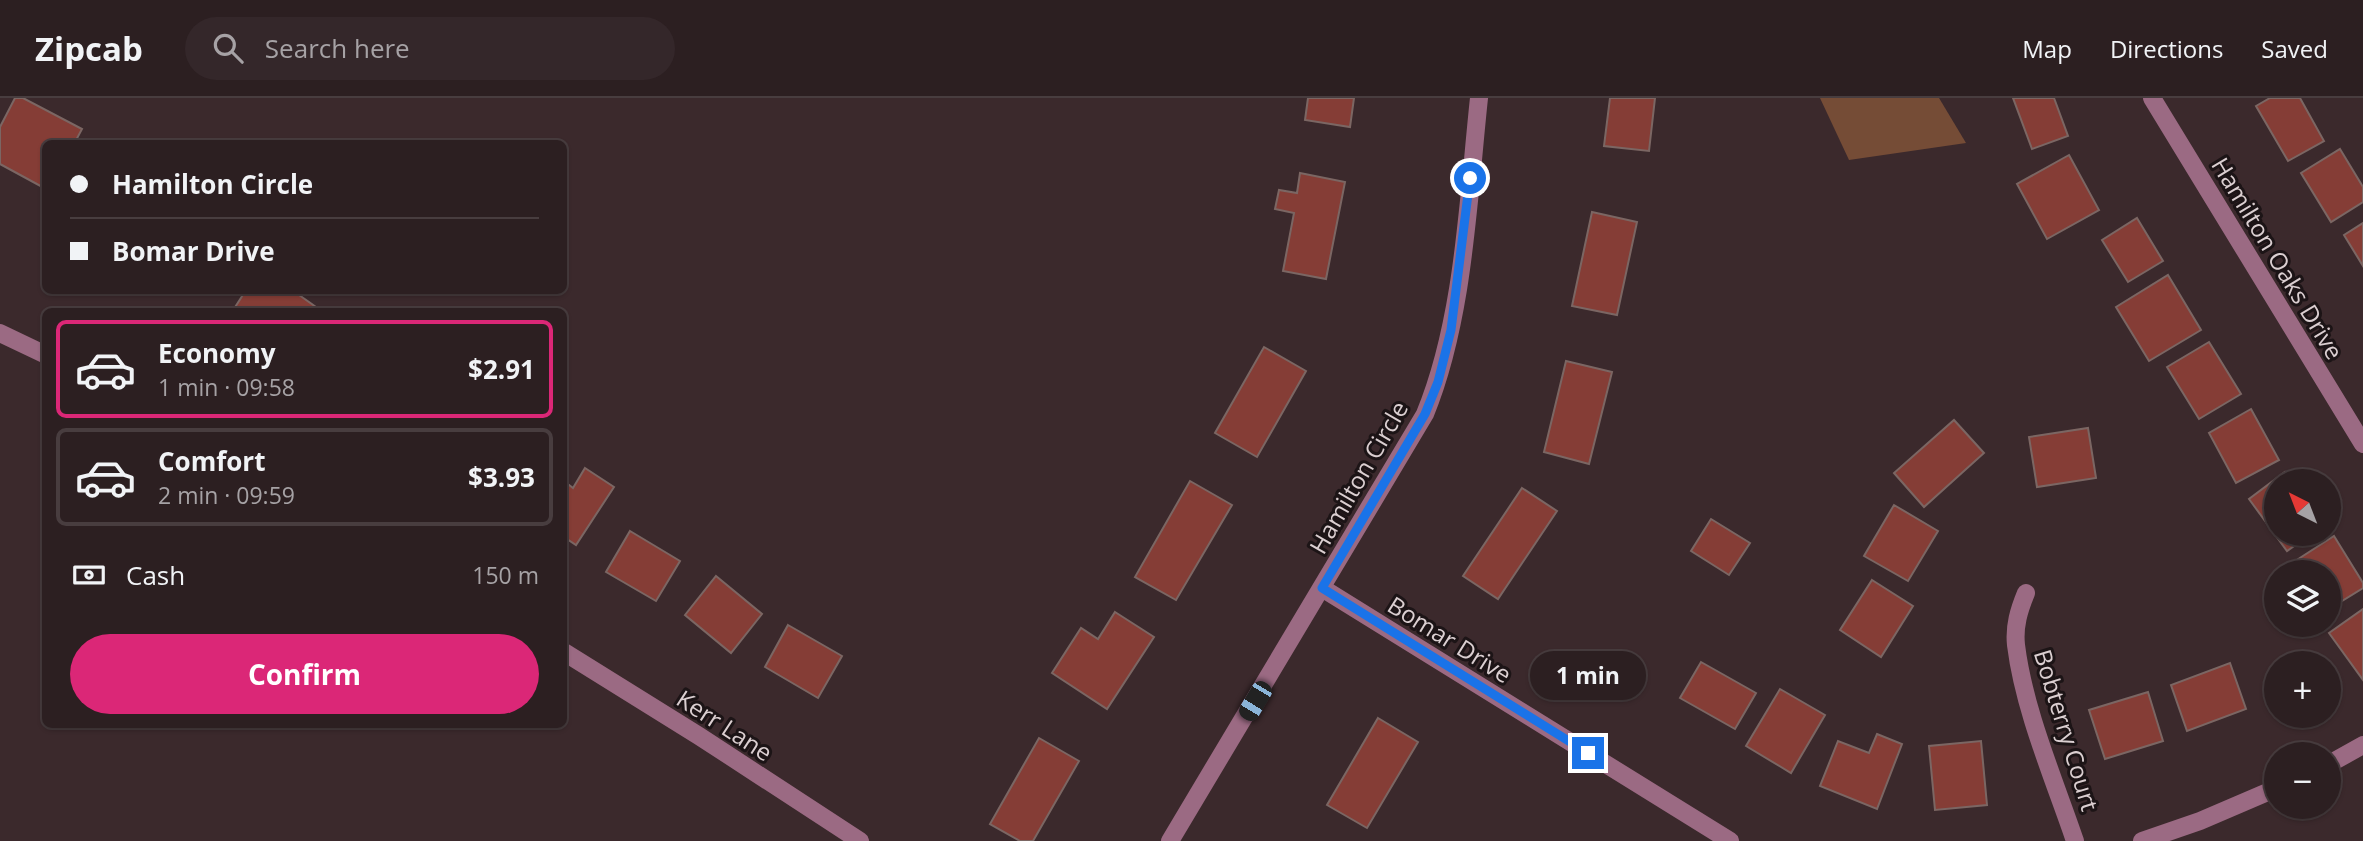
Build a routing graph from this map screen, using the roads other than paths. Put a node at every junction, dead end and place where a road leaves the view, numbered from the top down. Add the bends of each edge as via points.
1 (1479, 98) edge
2 (2152, 98) edge
3 (0, 333) edge
4 (42, 353) edge
5 (2363, 444) edge
6 (1322, 588) junction
7 (2026, 593) dead end
8 (567, 654) edge
9 (2363, 745) edge
10 (2341, 757) edge
11 (2264, 794) edge
12 (860, 841) edge
13 (1170, 841) edge
14 (1730, 841) edge
15 (2075, 841) edge
16 (2141, 841) edge

1 - 6 street, Hamilton Circle via 1451,330 1438,382 1425,414
2 - 5 street, Hamilton Oaks Drive
3 - 4 street
6 - 13 street, Hamilton Circle
6 - 14 street, Bomar Drive
7 - 15 street, Bobterry Court via 2017,615 2015,643 2029,704
8 - 12 street, Kerr Lane
9 - 10 street
11 - 16 street

